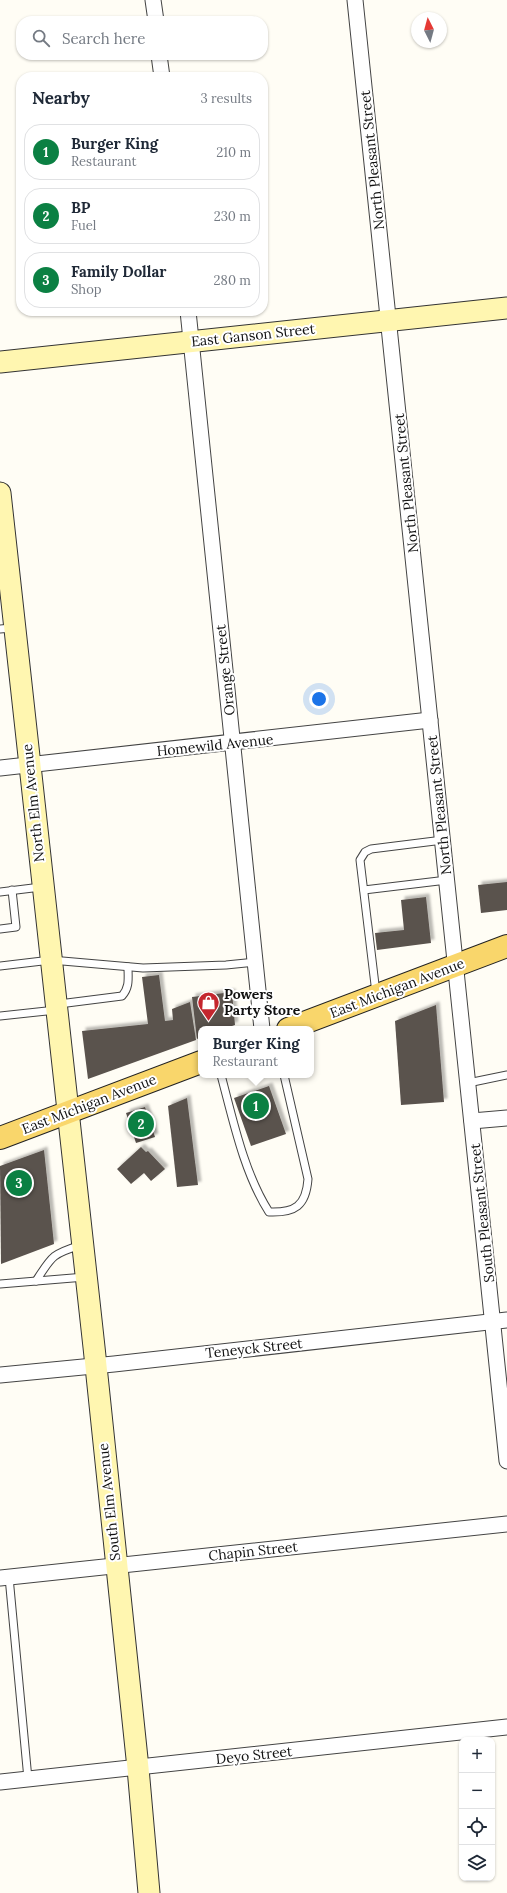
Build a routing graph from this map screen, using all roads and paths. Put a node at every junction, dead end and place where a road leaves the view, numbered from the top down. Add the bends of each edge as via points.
1 (153, 0) edge
2 (355, 0) edge
3 (155, 16) edge
4 (160, 60) edge
5 (162, 72) edge
6 (507, 308) edge
7 (189, 316) edge
8 (390, 321) junction
9 (192, 341) junction
10 (0, 362) edge
11 (0, 493) edge
12 (2, 527) edge
13 (7, 628) edge
14 (430, 720) junction
15 (233, 743) junction
16 (29, 764) junction
17 (0, 768) edge
18 (443, 840) junction
19 (447, 880) junction
20 (43, 887) junction
21 (12, 890) junction
22 (364, 890) junction
23 (0, 892) edge
24 (0, 928) edge
25 (507, 946) edge
26 (51, 960) junction
27 (256, 962) junction
28 (0, 966) edge
29 (455, 966) junction
30 (128, 967) junction
31 (376, 996) junction
32 (57, 1007) junction
33 (0, 1016) edge
34 (262, 1026) edge
35 (296, 1026) edge
36 (198, 1063) edge
37 (507, 1075) edge
38 (222, 1078) edge
39 (285, 1078) edge
40 (468, 1083) junction
41 (69, 1112) junction
42 (507, 1118) edge
43 (472, 1121) junction
44 (0, 1138) edge
45 (83, 1244) junction
46 (86, 1277) junction
47 (36, 1281) junction
48 (0, 1284) edge
49 (500, 1321) edge
50 (96, 1366) junction
51 (0, 1375) edge
52 (507, 1461) edge
53 (507, 1524) edge
54 (116, 1565) junction
55 (5, 1577) edge
56 (507, 1727) edge
57 (138, 1768) junction
58 (28, 1779) junction
59 (0, 1782) edge
60 (149, 1893) edge

1 - 3 street
2 - 8 street, North Pleasant Street
4 - 5 street
6 - 8 street, East Ganson Street
7 - 9 street, Orange Street
8 - 9 street, East Ganson Street
8 - 14 street, North Pleasant Street
9 - 10 street, East Ganson Street
9 - 15 street, Orange Street
11 - 12 street, North Elm Avenue
12 - 13 street, North Elm Avenue
13 - 16 street, North Elm Avenue
14 - 15 street, Homewild Avenue
14 - 18 street, North Pleasant Street
15 - 16 street, Homewild Avenue
15 - 27 street, Orange Street
16 - 17 street, Homewild Avenue
16 - 20 street, North Elm Avenue
18 - 19 street, North Pleasant Street
18 - 22 lane via 371,849 365,852 360,860
19 - 22 lane
19 - 29 street, North Pleasant Street
20 - 21 lane
20 - 26 street, North Elm Avenue
21 - 23 lane
21 - 24 lane via 16,927
22 - 31 lane
25 - 29 main road, East Michigan Avenue
26 - 28 lane
26 - 30 lane
26 - 32 street, North Elm Avenue
27 - 30 lane
27 - 34 street, Orange Street
29 - 31 main road, East Michigan Avenue
29 - 40 street, South Pleasant Street
30 - 32 lane via 129,984 122,996
31 - 35 main road, East Michigan Avenue
32 - 33 lane
32 - 41 street, North Elm Avenue
36 - 41 main road, East Michigan Avenue
37 - 40 lane
38 - 39 lane via 257,1194 269,1212 282,1213 299,1206 307,1194 308,1179
40 - 43 street, South Pleasant Street
41 - 44 main road, East Michigan Avenue
41 - 45 street, South Elm Avenue
42 - 43 street
43 - 49 street, South Pleasant Street
45 - 46 street, South Elm Avenue
45 - 47 lane via 60,1251 51,1258
46 - 47 lane
46 - 50 street, South Elm Avenue
47 - 48 lane
49 - 50 street, Teneyck Street
49 - 52 street, South Pleasant Street
50 - 51 street, Teneyck Street
50 - 54 street, South Elm Avenue
53 - 54 street, Chapin Street
54 - 55 street, Chapin Street
54 - 57 street, South Elm Avenue
55 - 58 lane
56 - 57 street, Deyo Street
57 - 58 street, Deyo Street
57 - 60 street, South Elm Avenue
58 - 59 street, Deyo Street

